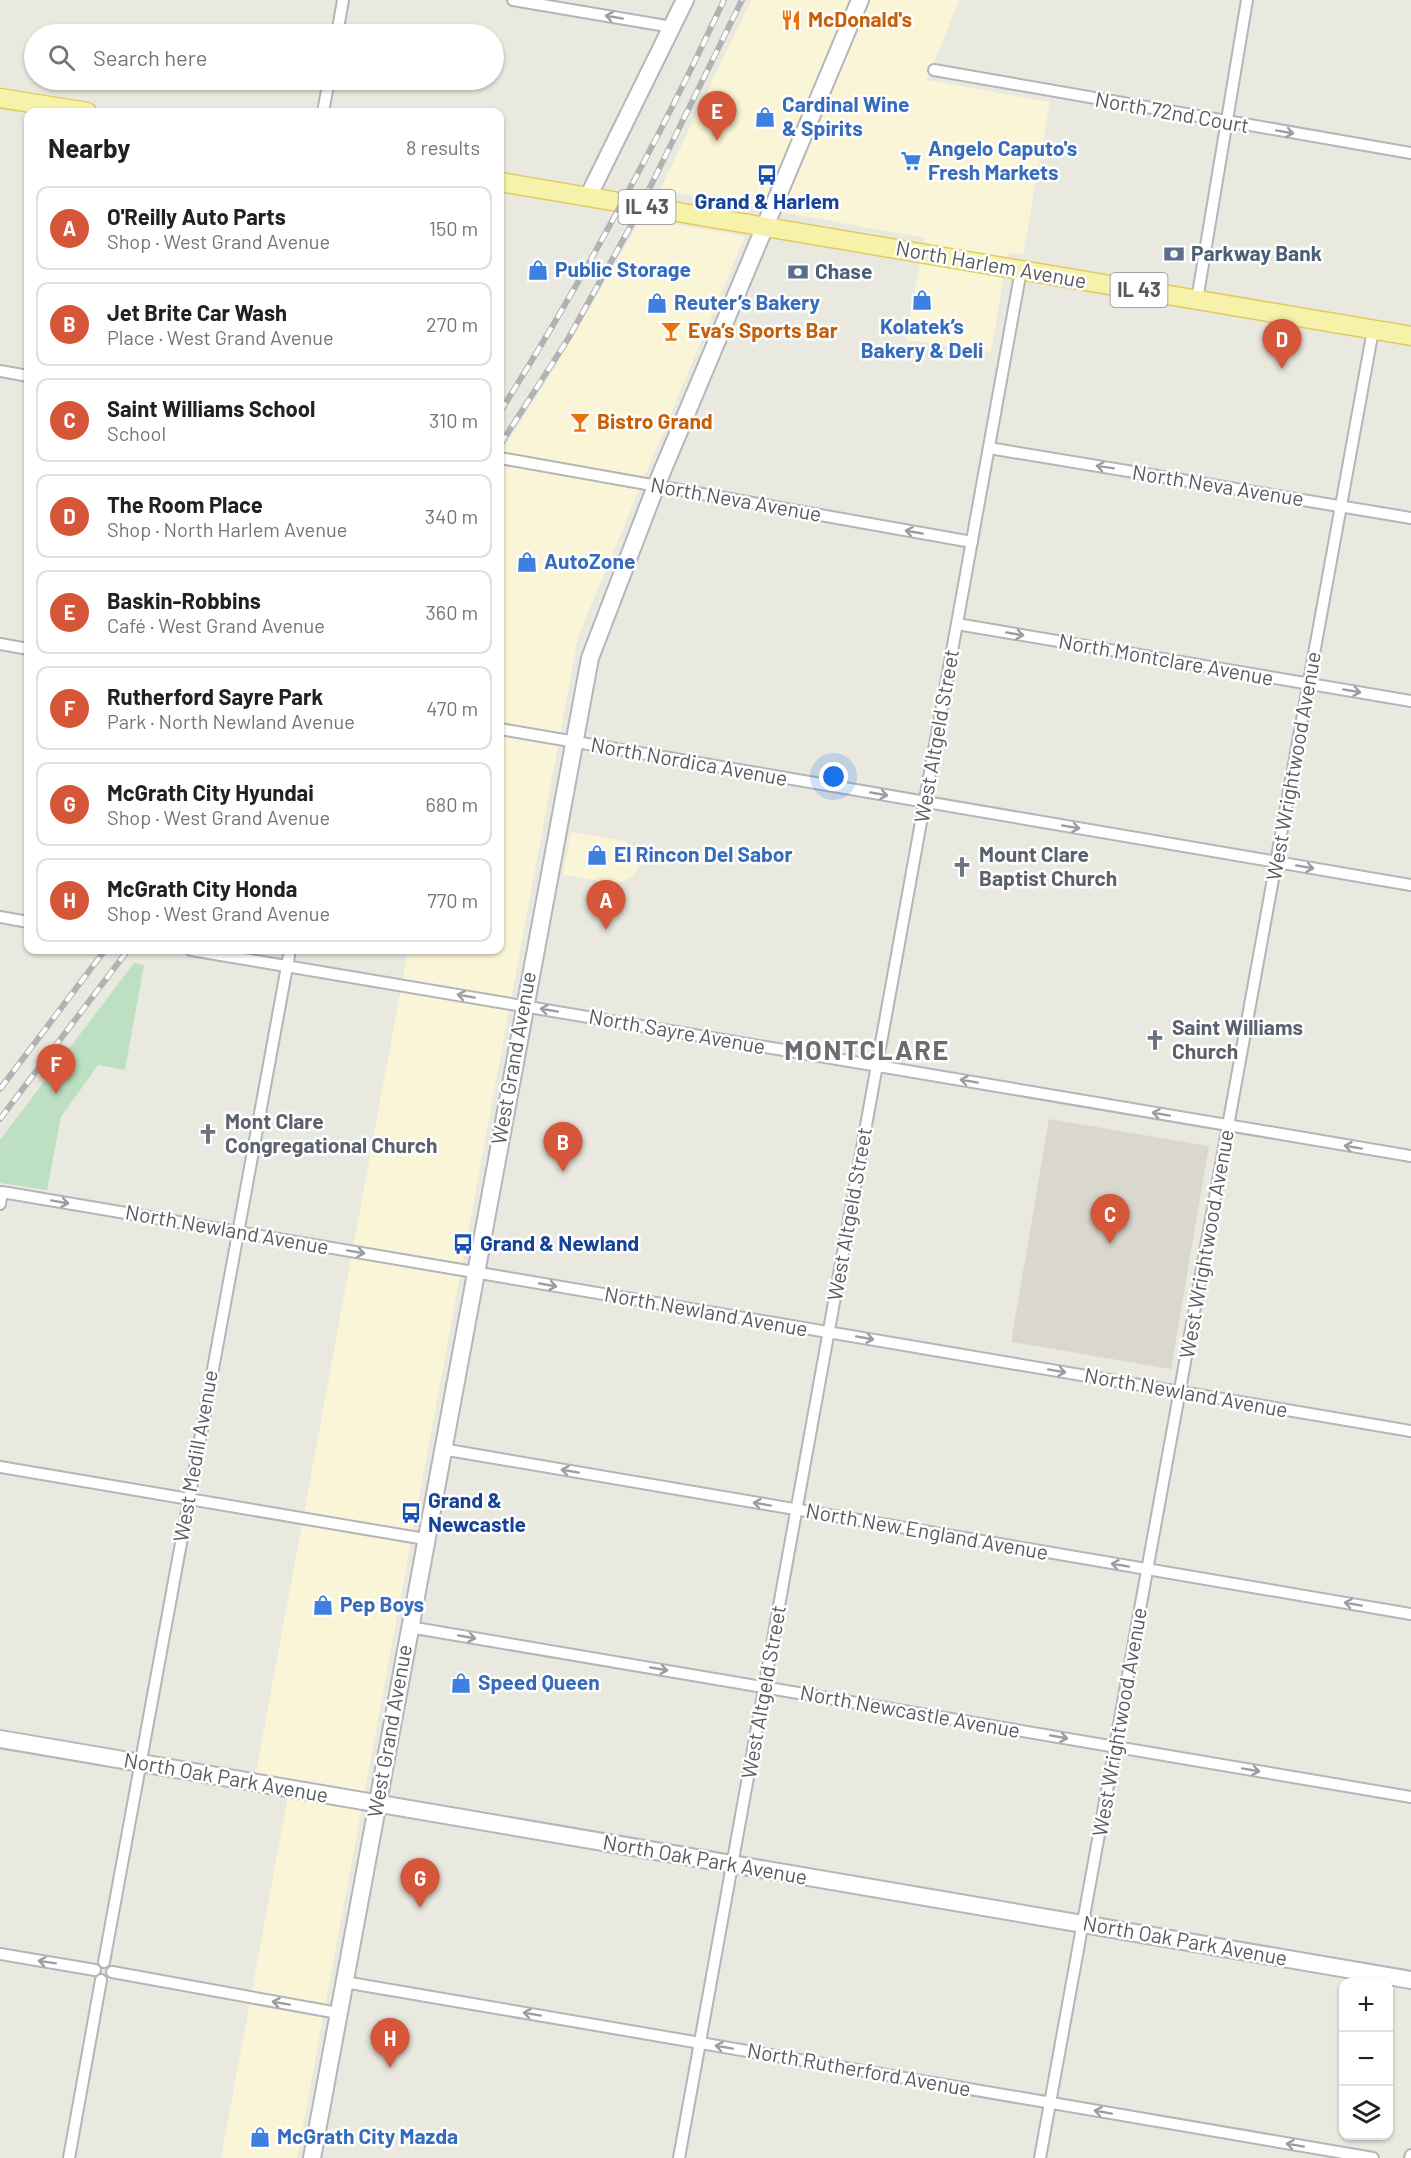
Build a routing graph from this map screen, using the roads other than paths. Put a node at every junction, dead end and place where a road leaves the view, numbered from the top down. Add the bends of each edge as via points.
1 (343, 0) edge
2 (513, 0) edge
3 (685, 0) edge
4 (860, 0) edge
5 (1247, 0) edge
6 (339, 24) edge
7 (672, 27) junction
8 (934, 70) dead end
9 (327, 90) edge
10 (0, 98) edge
11 (62, 108) edge
12 (324, 108) edge
13 (1227, 122) junction
14 (1411, 153) edge
15 (504, 183) edge
16 (588, 197) junction
17 (764, 227) junction
18 (1021, 270) junction
19 (1197, 300) junction
20 (1373, 330) junction
21 (1411, 336) edge
22 (0, 371) edge
23 (24, 375) edge
24 (989, 448) junction
25 (504, 459) edge
26 (656, 486) junction
27 (1341, 506) junction
28 (1411, 518) edge
29 (972, 542) junction
30 (957, 624) junction
31 (0, 644) edge
32 (24, 648) edge
33 (1308, 684) junction
34 (1411, 701) edge
35 (504, 730) edge
36 (573, 742) junction
37 (925, 802) junction
38 (1276, 862) junction
39 (1411, 885) edge
40 (0, 917) edge
41 (24, 921) edge
42 (215, 954) edge
43 (289, 954) edge
44 (287, 966) junction
45 (524, 1006) junction
46 (877, 1066) junction
47 (1228, 1125) junction
48 (1411, 1156) edge
49 (1, 1198) edge
50 (236, 1232) junction
51 (475, 1272) junction
52 (829, 1332) junction
53 (1180, 1392) junction
54 (1411, 1431) edge
55 (442, 1449) junction
56 (0, 1467) edge
57 (189, 1499) junction
58 (797, 1510) junction
59 (425, 1539) junction
60 (1147, 1569) junction
61 (1411, 1614) edge
62 (410, 1627) junction
63 (765, 1687) junction
64 (0, 1740) edge
65 (1115, 1747) junction
66 (139, 1763) junction
67 (1411, 1797) edge
68 (377, 1804) junction
69 (732, 1864) junction
70 (1083, 1924) junction
71 (0, 1954) edge
72 (104, 1962) junction
73 (112, 1972) junction
74 (98, 1975) junction
75 (1411, 1980) edge
76 (344, 1982) junction
77 (338, 2013) junction
78 (700, 2043) junction
79 (1050, 2103) junction
80 (69, 2158) edge
81 (312, 2158) edge
82 (679, 2158) edge
83 (1040, 2158) edge
84 (1373, 2158) edge

1 - 6 street
7 -> 2 street
3 - 7 main road
4 - 17 main road, West Grand Avenue
5 - 13 street
7 - 16 main road
8 - 13 street, North 72nd Court
9 - 12 street
10 - 11 main road
13 -> 14 street, North 72nd Court
13 - 19 street
15 - 16 main road, North Harlem Avenue / IL 43
16 - 17 main road, North Harlem Avenue / IL 43
17 - 18 main road, North Harlem Avenue / IL 43
17 - 26 main road, West Grand Avenue
18 - 19 main road, North Harlem Avenue / IL 43
18 - 24 street, West Altgeld Street
19 - 20 main road, North Harlem Avenue / IL 43
20 - 21 main road, North Harlem Avenue / IL 43
20 - 27 street, West Wrightwood Avenue
22 - 23 street
27 -> 24 street, North Neva Avenue
24 - 29 street, West Altgeld Street
25 - 26 street, North Neva Avenue
29 -> 26 street, North Neva Avenue
26 - 36 main road, West Grand Avenue via 590,658
27 - 28 street, North Neva Avenue
27 - 33 street, West Wrightwood Avenue
29 - 30 street, West Altgeld Street
30 -> 33 street, North Montclare Avenue
30 - 37 street, West Altgeld Street
31 - 32 street
33 -> 34 street, North Montclare Avenue
33 - 38 street, West Wrightwood Avenue
35 - 36 street, North Nordica Avenue
36 -> 37 street, North Nordica Avenue
36 - 45 main road, West Grand Avenue
37 -> 38 street, North Nordica Avenue
37 - 46 street, West Altgeld Street
38 -> 39 street, North Nordica Avenue
38 - 47 street, West Wrightwood Avenue
40 - 41 street
42 - 44 street, North Sayre Avenue
43 - 44 street, West Medill Avenue
45 -> 44 street, North Sayre Avenue
44 - 50 street, West Medill Avenue
46 -> 45 street, North Sayre Avenue
45 - 51 main road, West Grand Avenue
47 -> 46 street, North Sayre Avenue
46 - 52 street, West Altgeld Street
48 -> 47 street, North Sayre Avenue
47 - 53 street, West Wrightwood Avenue
49 -> 50 street, North Newland Avenue
50 -> 51 street, North Newland Avenue
50 - 57 street, West Medill Avenue
51 -> 52 street, North Newland Avenue
51 - 55 main road, West Grand Avenue
52 -> 53 street, North Newland Avenue
52 - 58 street, West Altgeld Street
53 - 54 street, North Newland Avenue
53 - 60 street, West Wrightwood Avenue
58 -> 55 street, North New England Avenue
55 - 59 main road, West Grand Avenue
56 - 57 street
57 - 59 street
57 - 66 street, West Medill Avenue
60 -> 58 street, North New England Avenue
58 - 63 street, West Altgeld Street
59 - 62 main road, West Grand Avenue
61 -> 60 street, North New England Avenue
60 - 65 street, West Wrightwood Avenue
62 -> 63 street, North Newcastle Avenue
62 - 68 main road, West Grand Avenue
63 -> 65 street, North Newcastle Avenue
63 - 69 street, West Altgeld Street
64 - 66 main road, North Oak Park Avenue
65 -> 67 street, North Newcastle Avenue
65 - 70 street, West Wrightwood Avenue
66 - 68 main road, North Oak Park Avenue
66 - 72 street, West Medill Avenue
68 - 69 main road, North Oak Park Avenue
68 - 76 main road, West Grand Avenue
69 - 70 main road, North Oak Park Avenue
69 - 78 street, West Altgeld Street
70 - 75 main road, North Oak Park Avenue
70 - 79 street, West Wrightwood Avenue
74 -> 71 street
72 - 73 street
72 - 74 street via 97,1965
73 - 74 street via 107,1979
77 -> 73 street
74 - 80 street
76 - 77 main road, West Grand Avenue
78 -> 76 street, North Rutherford Avenue
77 - 81 main road, West Grand Avenue
79 -> 78 street, North Rutherford Avenue
78 - 82 street, West Altgeld Street
79 - 83 street, West Wrightwood Avenue
84 -> 79 street, North Rutherford Avenue

